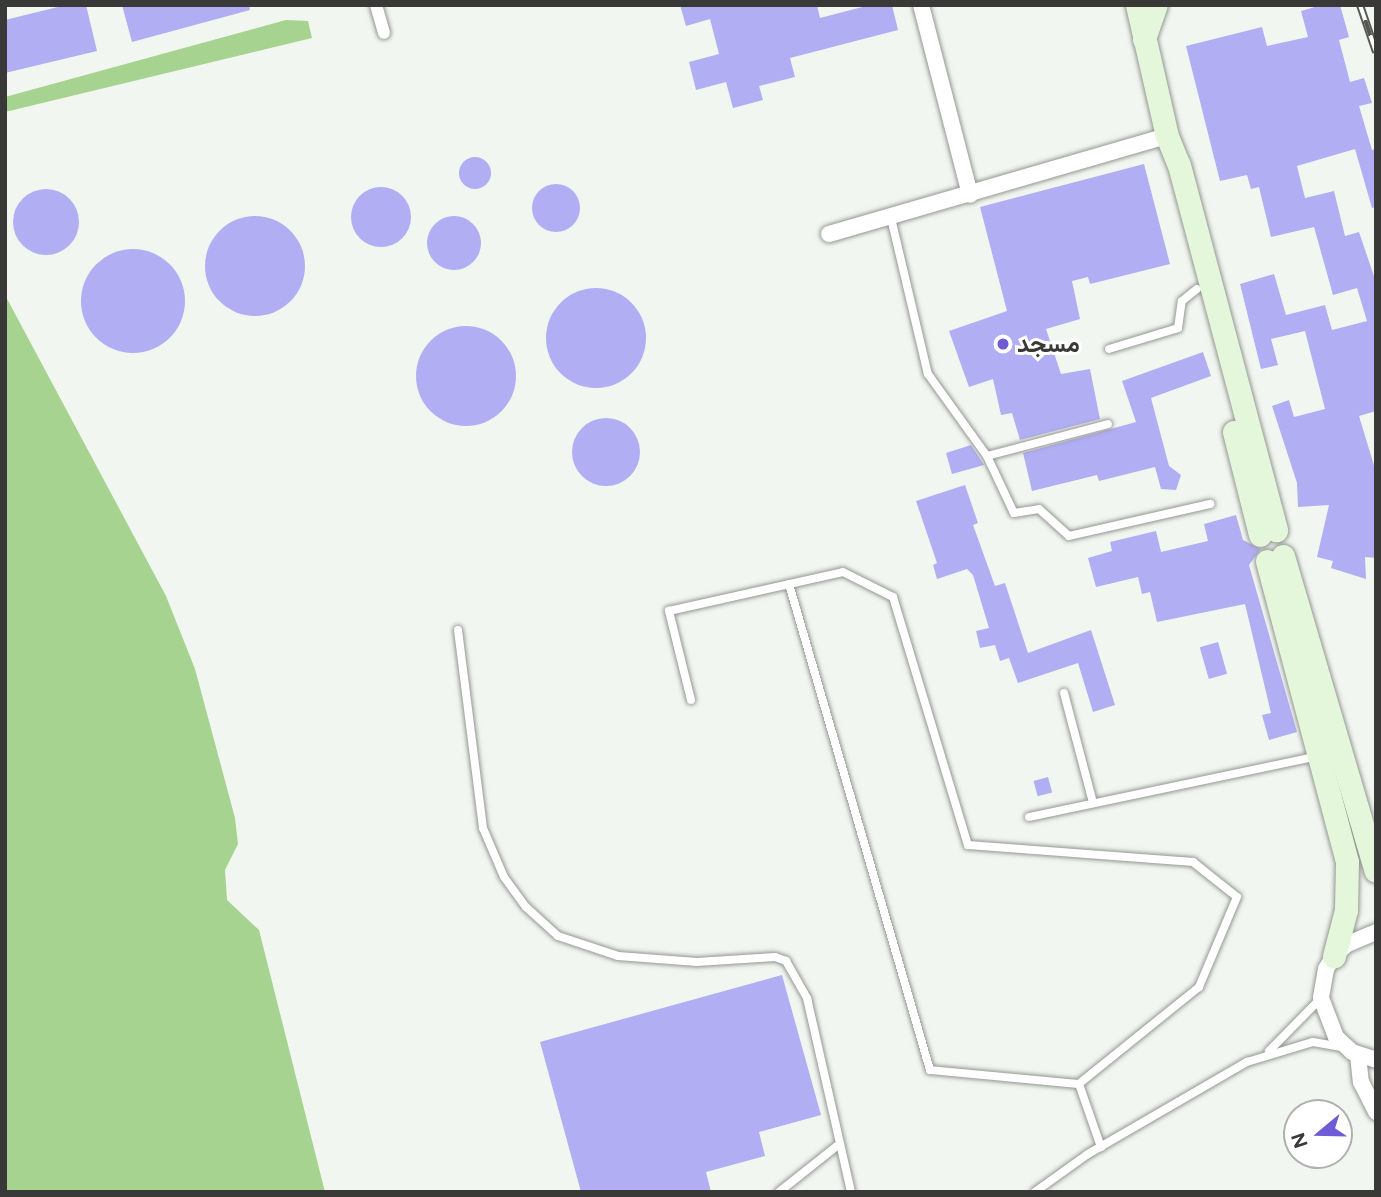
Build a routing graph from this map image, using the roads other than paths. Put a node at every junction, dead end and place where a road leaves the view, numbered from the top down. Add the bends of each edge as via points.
1 (376, 5) edge
2 (922, 5) edge
3 (1137, 5) edge
4 (1156, 5) edge
5 (384, 33) dead end
6 (1144, 39) junction
7 (1168, 138) junction
8 (970, 195) junction
9 (891, 218) junction
10 (829, 234) dead end
11 (1197, 289) junction
12 (1110, 349) dead end
13 (1228, 379) junction
14 (1108, 424) dead end
15 (988, 456) junction
16 (1210, 504) dead end
17 (1268, 533) dead end
18 (789, 584) junction
19 (458, 630) dead end
20 (1064, 693) dead end
21 (691, 701) dead end
22 (1321, 755) junction
23 (1093, 803) junction
24 (1029, 817) dead end
25 (1376, 871) edge
26 (1376, 932) edge
27 (1334, 956) junction
28 (1321, 998) junction
29 (1352, 1051) junction
30 (1267, 1053) junction
31 (1376, 1060) edge
32 (1079, 1084) junction
33 (1376, 1112) edge
34 (838, 1145) junction
35 (1101, 1147) junction
36 (779, 1192) edge
37 (851, 1192) edge
38 (1035, 1192) edge

1 - 5 street
2 - 8 street
3 - 6 main road
4 - 6 main road
6 - 7 main road
7 - 8 street
7 - 11 main road via 1166,163
7 - 13 main road via 1180,166
8 - 9 street
9 - 10 street
9 - 15 lane via 928,374
11 - 12 lane via 1182,301 1178,328
11 - 13 main road
13 - 17 main road
14 - 15 lane
15 - 16 lane via 1014,513 1039,509 1069,536
18 - 21 lane via 669,611
18 - 32 lane via 930,1070
18 - 32 lane via 843,572 893,597 968,845 1193,862 1237,897 1199,987
19 - 34 lane via 484,828 505,877 526,907 558,936 618,956 786,961 807,998
20 - 23 lane
22 - 23 lane
22 - 25 main road via 1275,558
22 - 27 main road via 1348,874 1346,910
23 - 24 lane
26 - 27 street via 1353,940
27 - 28 street via 1326,969
28 - 29 street via 1328,1026
28 - 30 lane
29 - 30 lane via 1313,1042
29 - 31 street
29 - 33 street
30 - 35 lane
32 - 35 lane
34 - 36 lane
34 - 37 lane
35 - 38 lane

